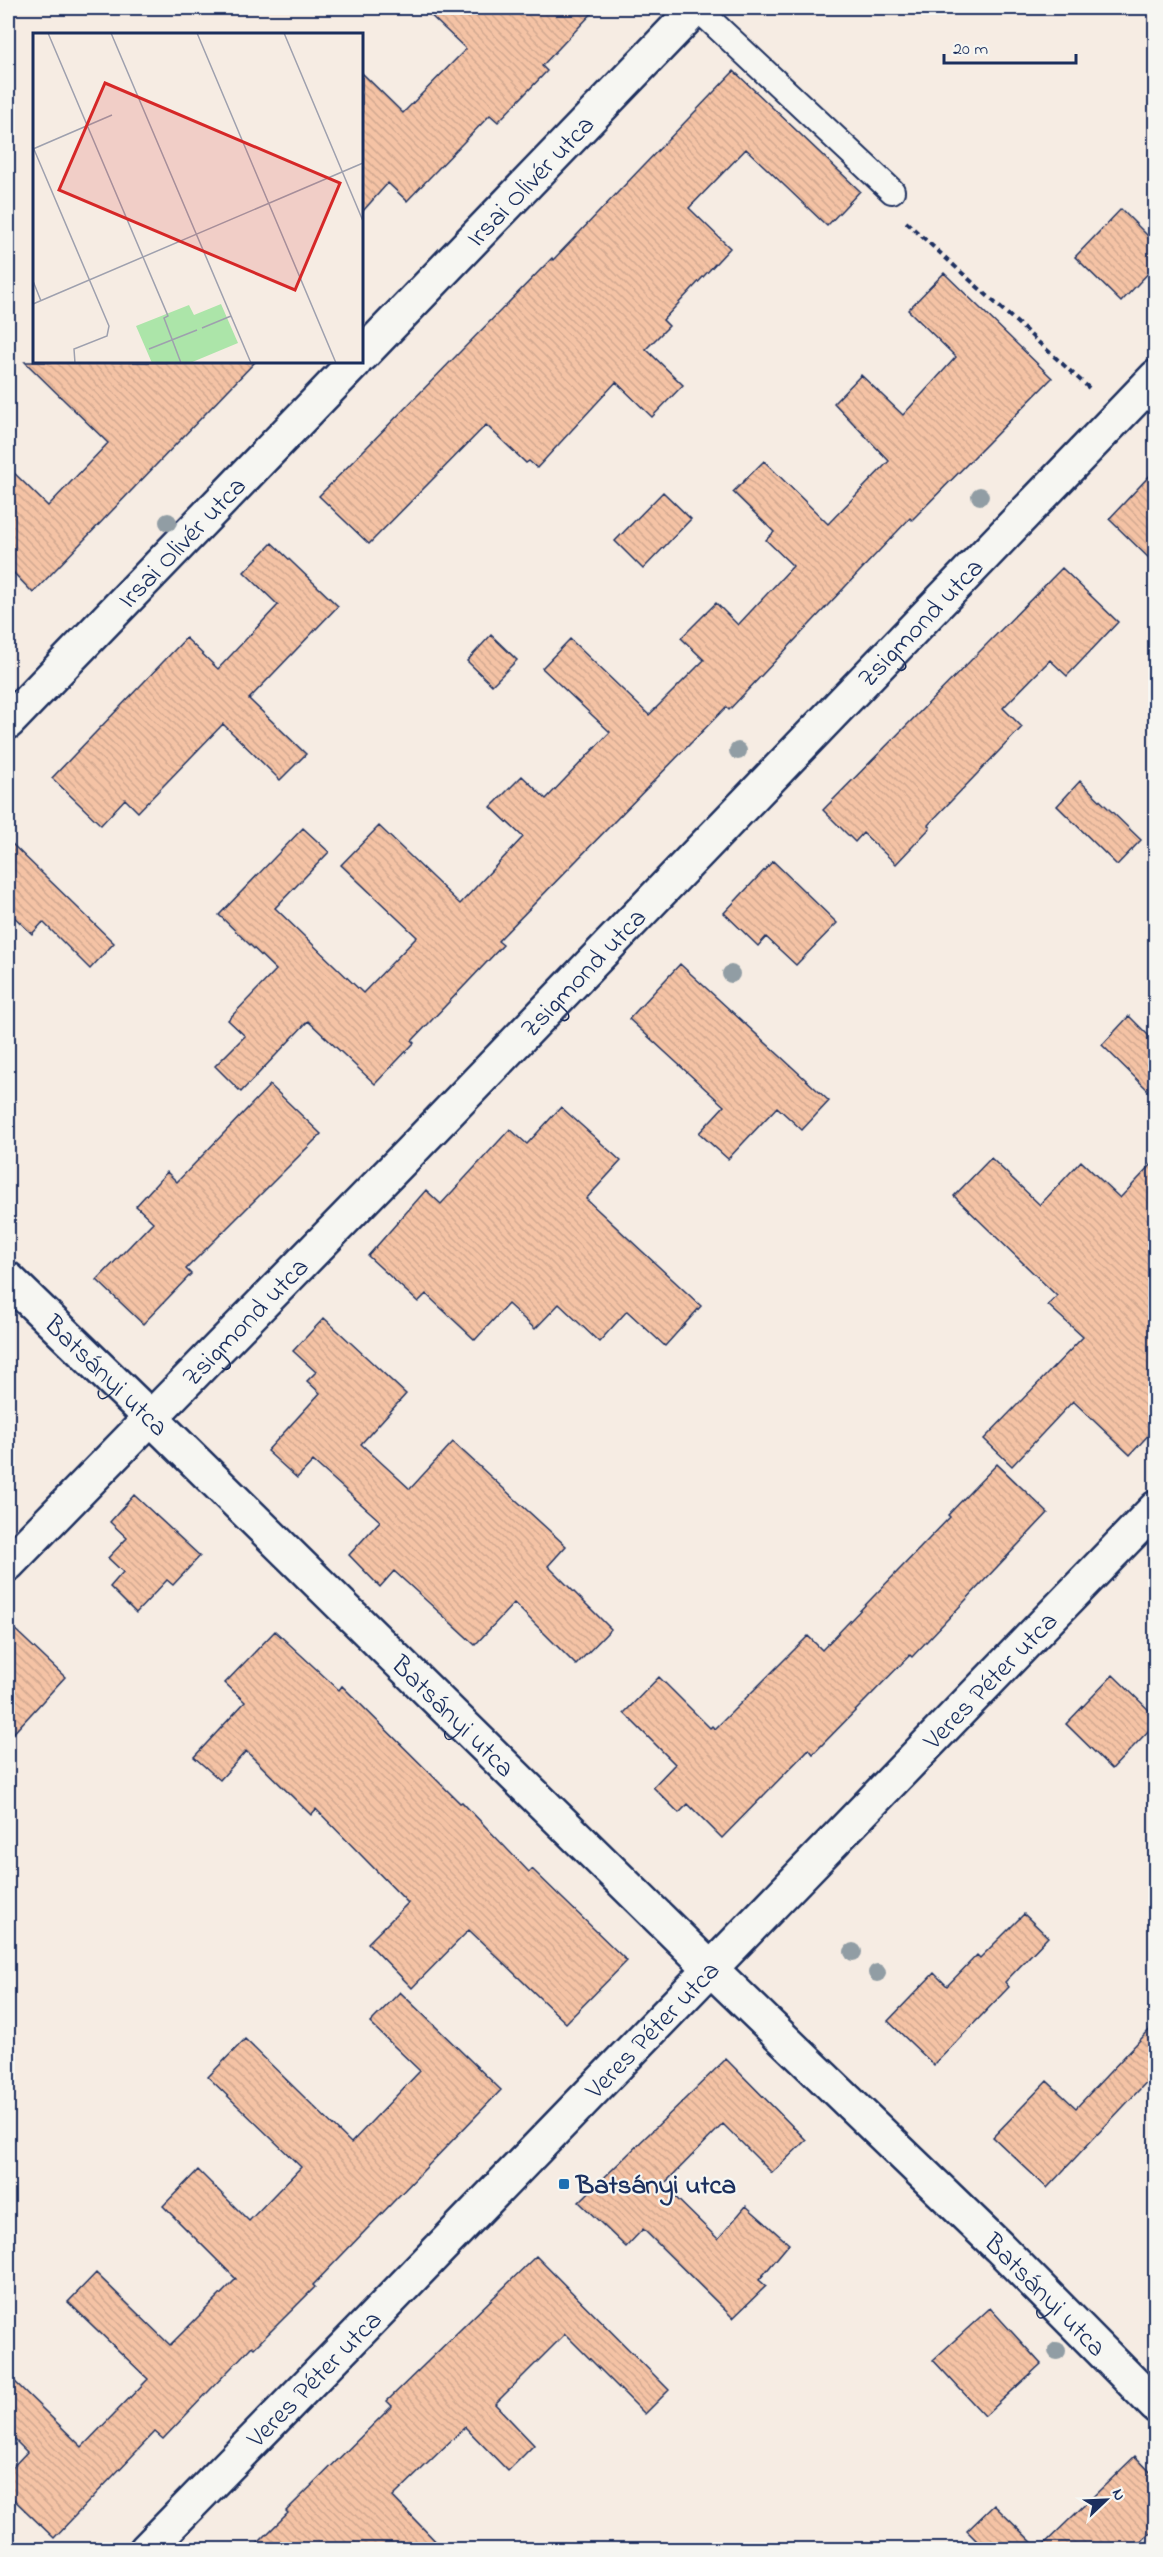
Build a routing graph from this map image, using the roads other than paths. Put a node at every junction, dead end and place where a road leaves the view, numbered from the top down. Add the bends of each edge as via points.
1 (697, 8) edge
2 (892, 191) dead end
3 (363, 354) edge
4 (354, 363) edge
5 (1155, 376) edge
6 (8, 722) edge
7 (8, 1279) edge
8 (150, 1417) junction
9 (1155, 1508) edge
10 (8, 1564) edge
11 (711, 1969) junction
12 (1155, 2406) edge
13 (146, 2550) edge

1 - 2 lane
1 - 3 street, Irsai Olivér utca
4 - 6 street, Irsai Olivér utca
5 - 8 street, Zsigmond utca
7 - 8 street, Batsányi utca
8 - 10 street, Zsigmond utca
8 - 11 street, Batsányi utca
9 - 11 street, Veres Péter utca
11 - 12 street, Batsányi utca via 999,2247
11 - 13 street, Veres Péter utca

